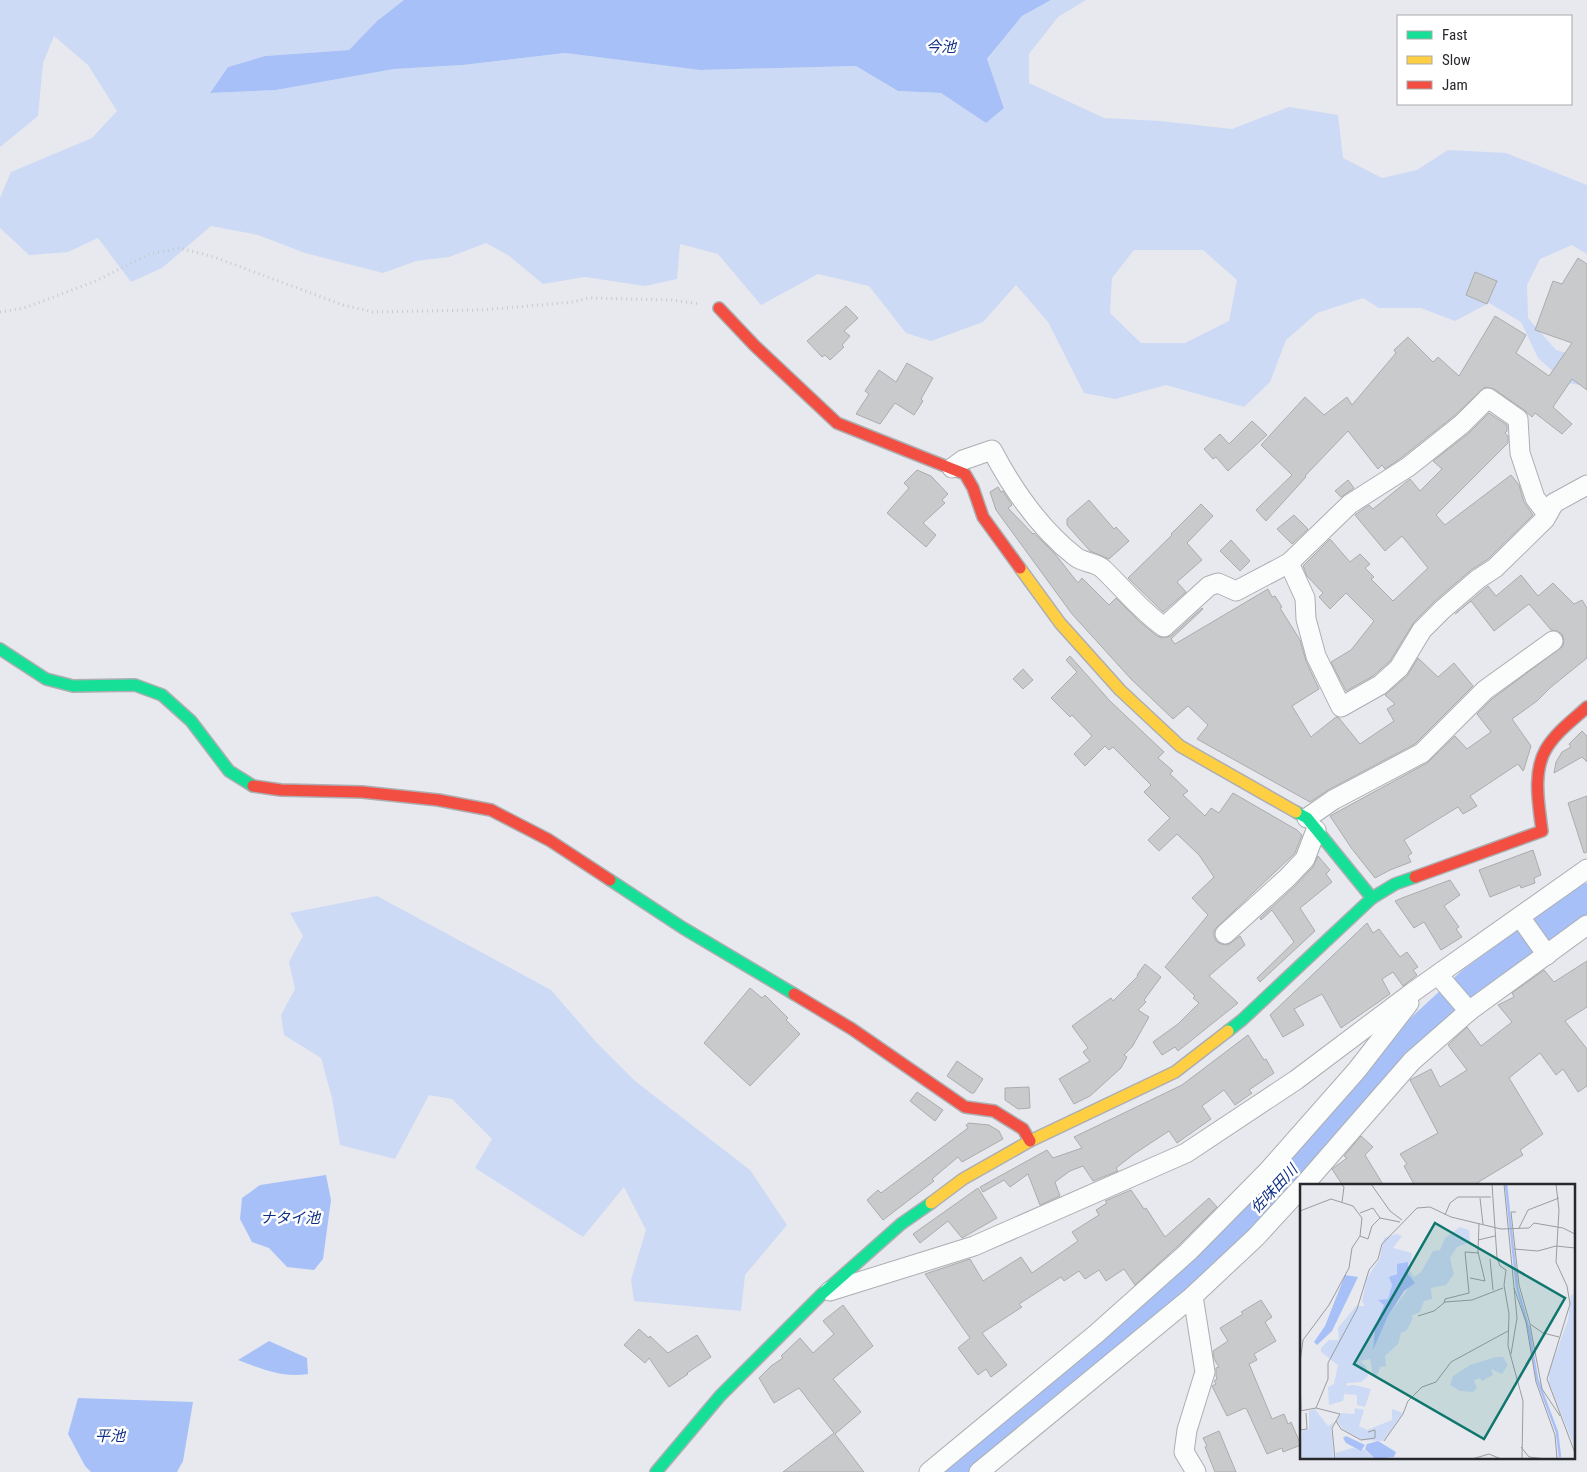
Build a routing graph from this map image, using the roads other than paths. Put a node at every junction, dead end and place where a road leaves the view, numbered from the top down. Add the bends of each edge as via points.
1 (719, 308) road end
2 (952, 468) junction
3 (1587, 485) edge
4 (1547, 514) junction
5 (1289, 563) junction
6 (1553, 640) dead end
7 (0, 649) edge
8 (1587, 707) edge
9 (1312, 824) junction
10 (1587, 869) edge
11 (1372, 898) junction
12 (1521, 919) junction
13 (1587, 925) edge
14 (1225, 934) dead end
15 (1546, 953) junction
16 (1435, 980) junction
17 (1467, 1010) junction
18 (1030, 1141) junction
19 (1305, 1184) edge
20 (1300, 1189) edge
21 (822, 1294) junction
22 (1193, 1296) junction
23 (656, 1472) edge
24 (929, 1472) edge
25 (979, 1472) edge
26 (1196, 1472) edge

1 - 2 street via 837,423
2 - 5 street via 962,460 992,450 1007,480 1040,522 1077,558 1101,567 1153,620 1164,626 1209,586 1218,583 1236,591
2 - 9 street via 964,474 974,488 983,517 1060,623 1120,690 1180,746
3 - 4 street via 1554,503
4 - 5 street via 1535,498 1520,453 1518,419 1488,398 1462,424 1408,467 1350,504
4 - 5 street via 1495,568 1478,579 1422,630 1399,668 1380,685 1341,707 1316,656 1306,619 1305,598
6 - 9 street via 1485,690 1422,753 1333,800
7 - 18 street via 46,679 73,686 135,686 162,695 191,721 229,771 251,786 362,792 438,800 491,810 549,840 683,928 852,1029 965,1107 994,1111 1023,1129
8 - 11 street via 1552,741 1542,757 1538,789 1542,831 1395,884
9 - 11 street
9 - 14 street via 1305,859
10 - 12 street
11 - 18 street via 1242,1020 1175,1072
12 - 15 street
12 - 16 street
13 - 15 street
15 - 17 street
16 - 17 street
16 - 21 street via 1296,1080 1186,1153 974,1246
16 - 24 street via 1267,1172 1188,1252 1096,1334
17 - 19 street via 1412,1061
18 - 21 street via 962,1179 901,1224
20 - 22 street via 1256,1237
21 - 23 street via 720,1396
22 - 25 street
22 - 26 street via 1205,1372 1187,1430 1184,1452

